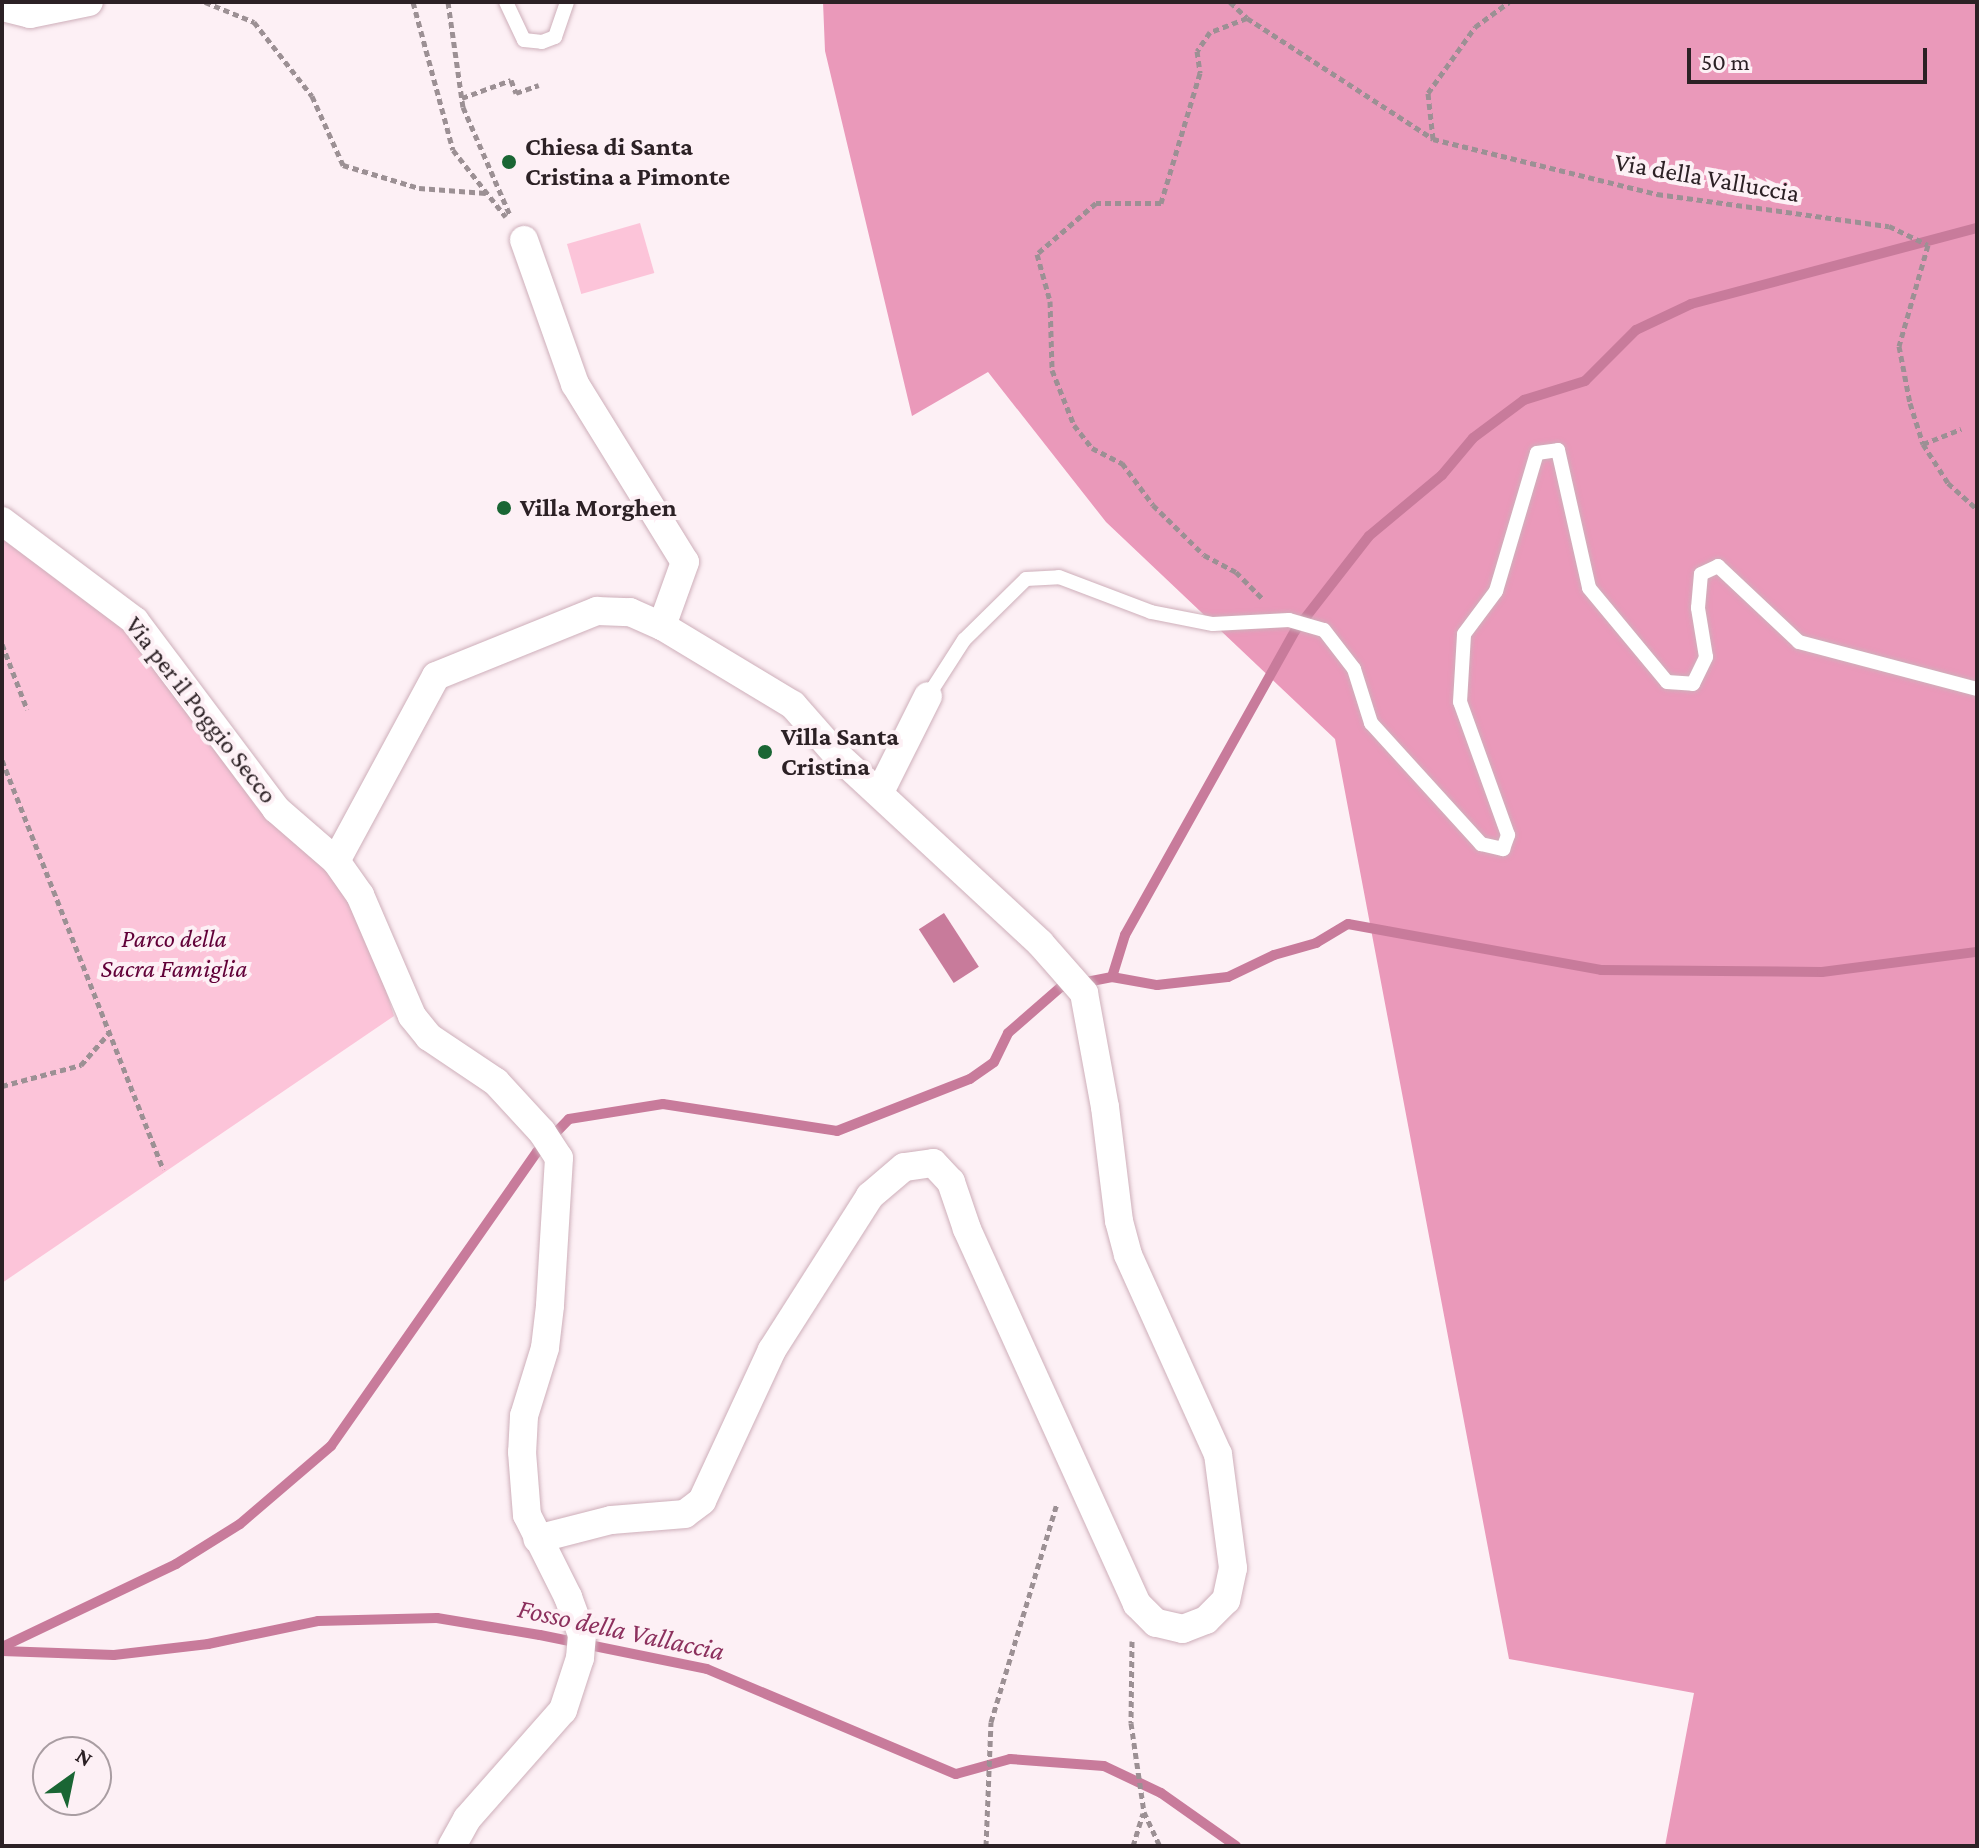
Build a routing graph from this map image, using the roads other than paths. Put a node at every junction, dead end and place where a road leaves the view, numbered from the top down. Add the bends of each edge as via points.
1 (89, 2) edge
2 (506, 2) edge
3 (567, 2) edge
4 (2, 7) edge
5 (524, 240) road end
6 (2, 521) edge
7 (662, 626) junction
8 (1977, 689) edge
9 (928, 696) joint
10 (880, 792) junction
11 (336, 861) junction
12 (537, 1539) junction
13 (452, 1846) edge

1 - 4 street via 30,14
2 - 3 lane via 524,40 542,42 555,37
5 - 7 street via 575,384 685,562
6 - 11 street, Via per il Poggio Secco via 135,621 276,809
7 - 10 street via 793,705
7 - 11 street via 630,612 597,611 436,676
8 - 9 lane via 1799,642 1718,566 1701,574 1698,608 1706,657 1693,684 1667,682 1589,588 1558,450 1537,453 1496,591 1464,634 1460,702 1508,835 1503,849 1481,844 1371,723 1354,669 1324,630 1289,620 1213,624 1151,612 1059,577 1026,579 964,640
9 - 10 street
10 - 12 street via 1040,943 1084,993 1119,1221 1138,1280 1218,1454 1233,1568 1226,1600 1206,1620 1183,1629 1156,1623 1137,1604 967,1229 951,1182 933,1163 887,1177 870,1196 795,1309 702,1501 685,1514 611,1520
11 - 12 street, Via per il Poggio Secco via 379,931 389,969 412,1016 429,1037 496,1082 548,1140 562,1170 545,1348 524,1416 527,1515
12 - 13 street, Via per il Poggio Secco via 581,1646 563,1710 467,1819

